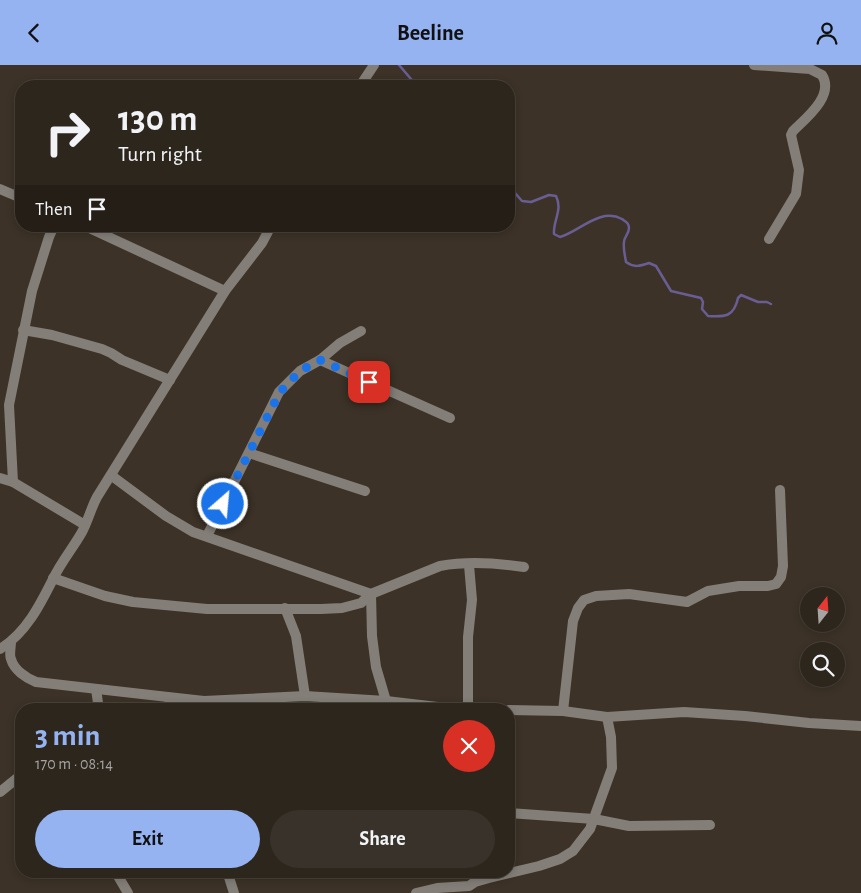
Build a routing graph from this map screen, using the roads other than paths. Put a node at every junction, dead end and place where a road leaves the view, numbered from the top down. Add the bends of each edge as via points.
1 (374, 65) edge
2 (754, 65) edge
3 (364, 80) edge
4 (0, 189) edge
5 (15, 196) edge
6 (51, 232) edge
7 (98, 232) edge
8 (268, 232) edge
9 (769, 239) dead end
10 (225, 291) junction
11 (23, 330) junction
12 (361, 331) dead end
13 (320, 360) junction
14 (170, 380) junction
15 (450, 418) dead end
16 (249, 453) junction
17 (112, 476) junction
18 (0, 478) edge
19 (13, 482) junction
20 (365, 491) dead end
21 (780, 491) dead end
22 (84, 525) junction
23 (207, 537) junction
24 (469, 565) junction
25 (524, 567) dead end
26 (53, 577) junction
27 (372, 594) junction
28 (285, 608) junction
29 (11, 642) junction
30 (0, 649) edge
31 (96, 689) junction
32 (305, 696) junction
33 (168, 697) junction
34 (386, 701) junction
35 (98, 703) edge
36 (170, 703) edge
37 (403, 703) edge
38 (468, 703) edge
39 (515, 710) edge
40 (563, 711) junction
41 (607, 717) junction
42 (861, 727) edge
43 (15, 780) edge
44 (0, 793) edge
45 (515, 813) edge
46 (594, 819) junction
47 (710, 825) dead end
48 (515, 872) edge
49 (119, 878) edge
50 (229, 878) edge
51 (490, 878) edge
52 (469, 890) edge
53 (128, 893) edge
54 (234, 893) edge
55 (416, 893) edge

1 - 3 street
2 - 9 street via 810,69 822,75 825,84 816,108 791,135 799,169 796,194
4 - 5 street
6 - 11 street
7 - 10 street
8 - 10 street
10 - 14 street
11 - 14 street via 102,349 122,361
11 - 19 street via 9,405
12 - 13 street
13 - 15 street
13 - 16 street via 300,371 280,392
14 - 17 street
16 - 20 street
16 - 23 street
17 - 22 street via 97,497
17 - 23 street via 166,516
18 - 19 street
19 - 22 street
21 - 40 street via 783,566 776,584 708,591 687,602 629,594 596,596 584,601 573,621
22 - 26 street
23 - 27 street
24 - 25 street
24 - 27 street via 440,566
24 - 38 street via 472,600 468,637
26 - 28 street via 105,597 132,602 207,609
26 - 29 street via 30,620
27 - 28 street via 361,603 342,608
27 - 34 street via 376,667
28 - 32 street via 296,636
29 - 30 street
29 - 31 street via 10,659 27,678 53,685
31 - 33 street
31 - 35 street
32 - 33 street via 204,701
32 - 34 street
33 - 36 street
34 - 37 street
39 - 40 street
40 - 41 street
41 - 42 street via 684,712
41 - 46 street via 612,768
43 - 44 street
45 - 46 street
46 - 47 street via 630,826
46 - 48 street via 573,851 560,859
49 - 53 street
50 - 54 street
51 - 52 street
52 - 55 street via 437,888

